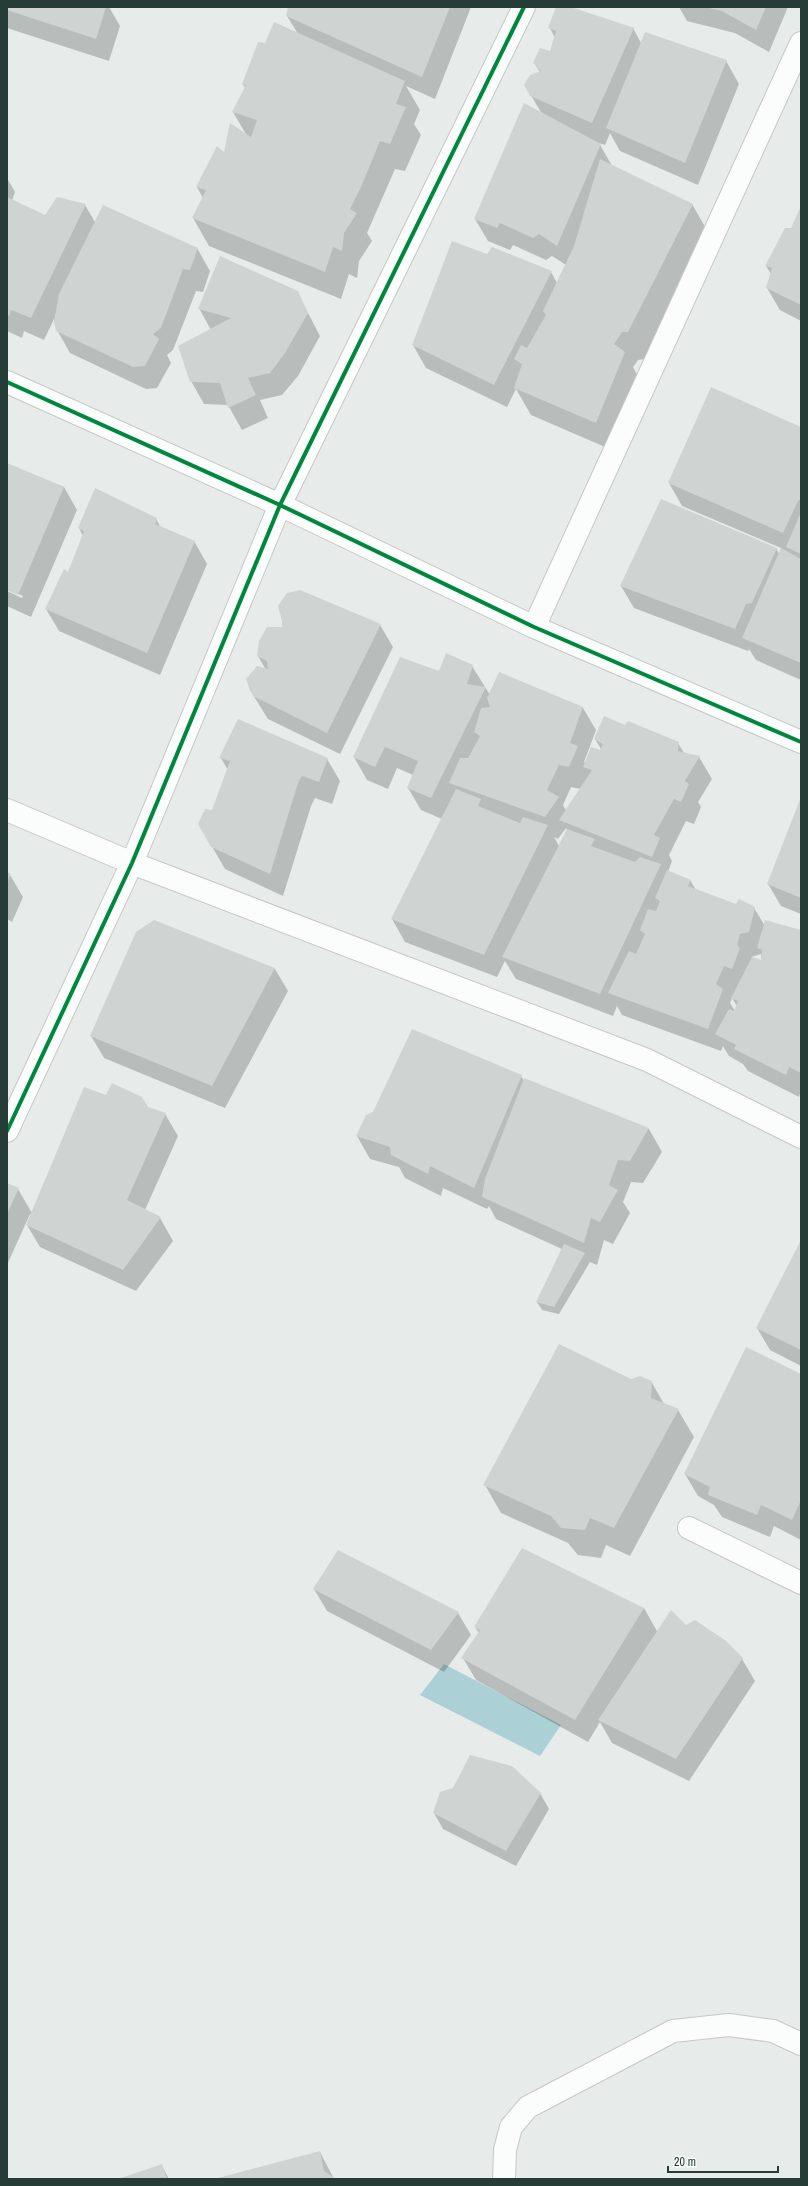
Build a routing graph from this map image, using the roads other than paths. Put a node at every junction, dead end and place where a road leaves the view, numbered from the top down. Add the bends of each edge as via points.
1 (524, 7) edge
2 (801, 43) edge
3 (7, 382) edge
4 (280, 505) junction
5 (534, 627) junction
6 (801, 742) edge
7 (7, 810) edge
8 (132, 863) junction
9 (7, 1131) edge
10 (801, 1137) edge
11 (689, 1528) dead end
12 (801, 1583) edge
13 (801, 2044) edge
14 (504, 2179) edge

1 - 4 street
2 - 5 street
3 - 4 street
4 - 5 street
4 - 8 street
5 - 6 street
7 - 8 street
8 - 9 street
8 - 10 street via 647,1060
11 - 12 street
13 - 14 street via 773,2030 729,2025 673,2031 528,2107 511,2127 505,2150

